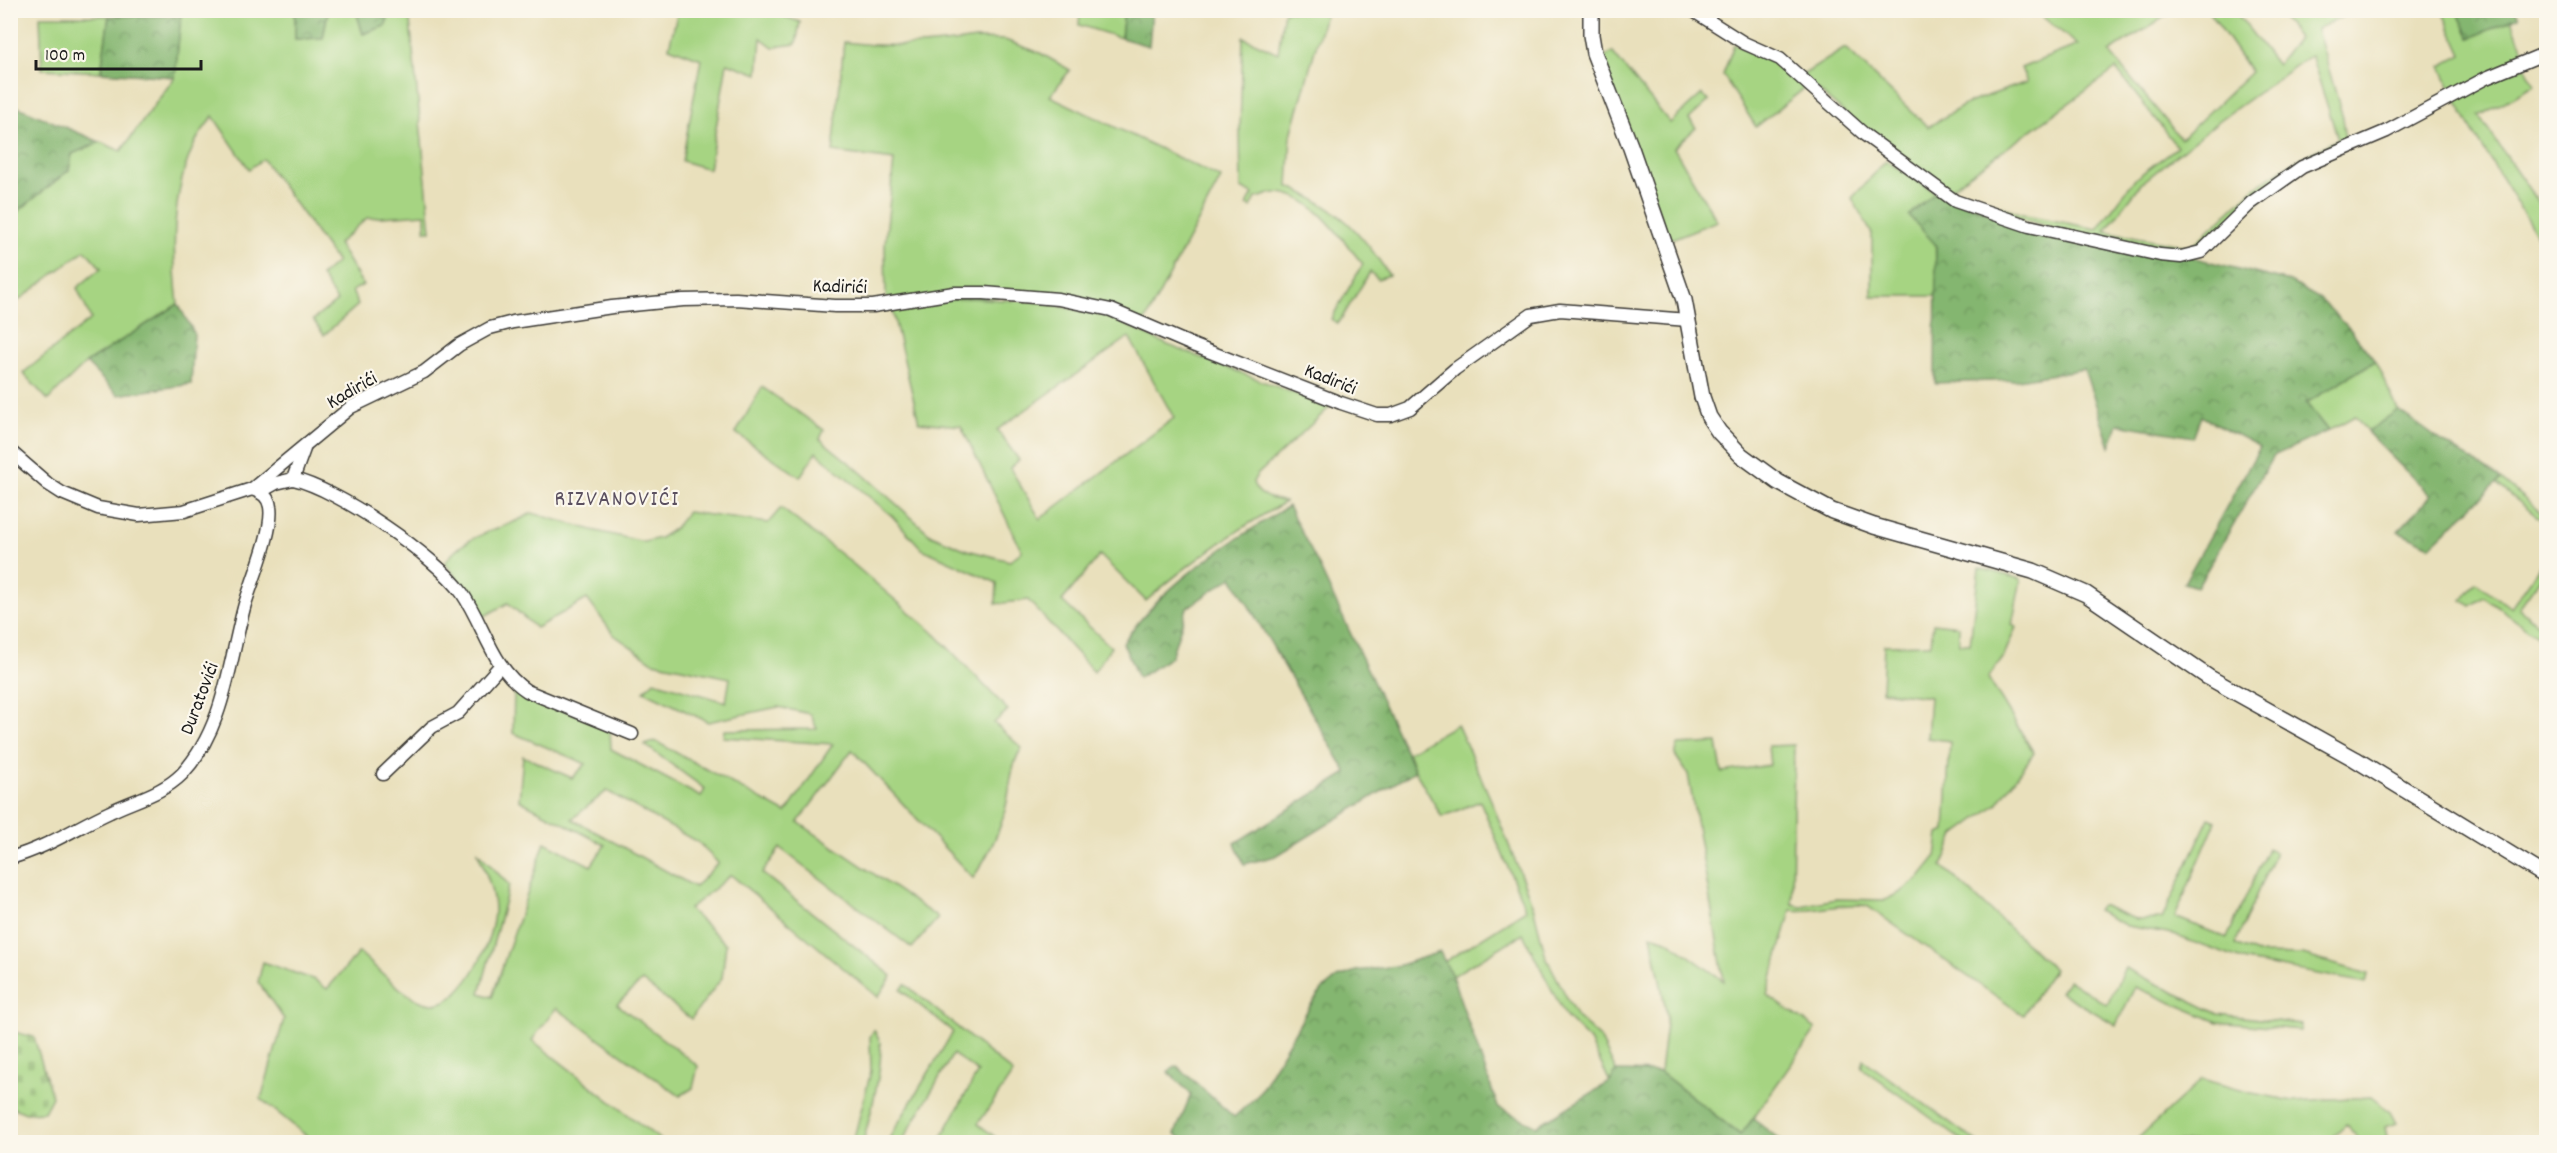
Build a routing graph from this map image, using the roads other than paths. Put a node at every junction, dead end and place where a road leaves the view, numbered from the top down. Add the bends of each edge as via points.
1 (1592, 10) edge
2 (1692, 10) edge
3 (2547, 53) edge
4 (1688, 320) junction
5 (307, 442) junction
6 (10, 451) edge
7 (293, 479) junction
8 (256, 490) junction
9 (500, 666) junction
10 (632, 734) dead end
11 (383, 774) dead end
12 (10, 858) edge
13 (2547, 876) edge

1 - 4 street via 1594,53 1668,250
2 - 3 street via 1788,65 1865,135 1955,201 2029,226 2181,257 2200,252 2251,203 2302,167 2387,131 2486,78
4 - 5 street, Kadirići via 1560,310 1531,315 1455,369 1410,408 1377,415 1111,310 1058,299 984,292 873,306 683,300 490,328 459,345 424,372 351,407
4 - 13 street via 1709,417 1730,445 1778,482 1843,515 2033,571 2086,594 2208,676
5 - 7 street
5 - 8 street, Kadirići
6 - 8 street, Kadirići via 62,493 117,513 174,512
7 - 8 street
7 - 9 street via 316,486 360,509 445,574 463,595
8 - 12 street, Duratovići via 270,506 268,530 244,606 227,683 210,730 192,761 169,785 37,849
9 - 10 street via 527,691
9 - 11 street via 458,713 432,727

